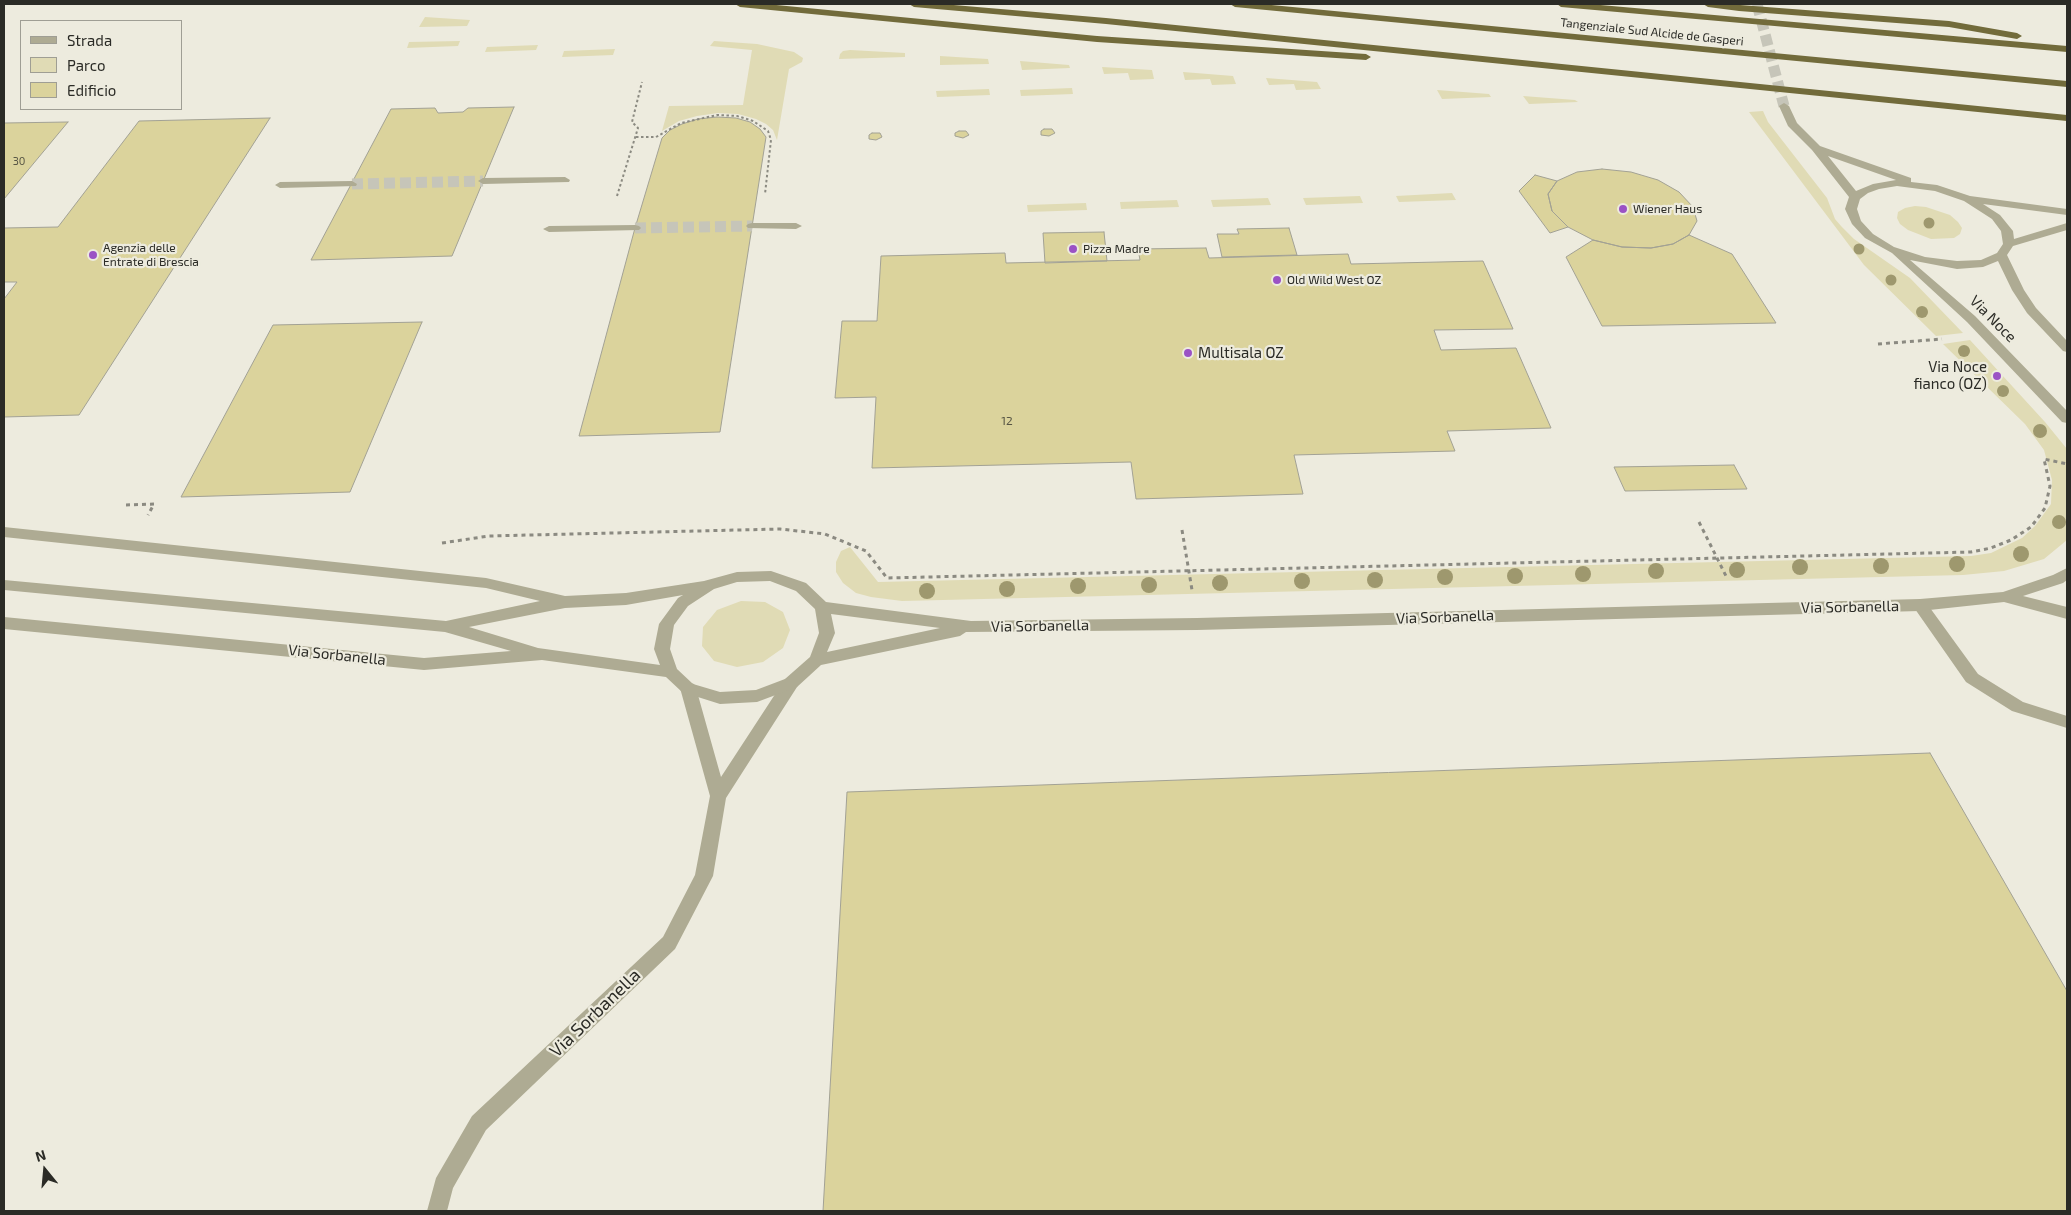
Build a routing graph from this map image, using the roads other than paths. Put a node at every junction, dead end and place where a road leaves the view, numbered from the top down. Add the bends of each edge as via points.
1 (740, 4) edge
2 (914, 4) edge
3 (1235, 4) edge
4 (1561, 4) edge
5 (1708, 4) edge
6 (2067, 47) edge
7 (1560, 67) junction
8 (2067, 84) edge
9 (1784, 106) tunnel mouth
10 (2067, 118) edge
11 (1816, 148) junction
12 (565, 180) dead end
13 (483, 181) tunnel mouth
14 (352, 184) tunnel mouth
15 (280, 185) dead end
16 (1921, 185) junction
17 (1855, 197) junction
18 (1968, 199) junction
19 (2067, 212) edge
20 (756, 226) tunnel mouth
21 (796, 226) dead end
22 (2067, 226) edge
23 (634, 228) tunnel mouth
24 (549, 229) dead end
25 (2009, 244) junction
26 (1890, 248) junction
27 (2001, 255) junction
28 (2067, 348) edge
29 (2067, 419) edge
30 (4, 532) edge
31 (2067, 573) edge
32 (4, 585) edge
33 (710, 585) junction
34 (2004, 597) junction
35 (565, 602) junction
36 (1920, 605) junction
37 (822, 607) junction
38 (2067, 613) edge
39 (4, 623) edge
40 (445, 626) junction
41 (971, 628) junction
42 (542, 654) junction
43 (816, 660) junction
44 (670, 672) junction
45 (792, 682) junction
46 (688, 688) junction
47 (2067, 722) edge
48 (718, 796) junction
49 (437, 1211) edge

1 - 7 highway via 1097,39
2 - 7 highway
3 - 8 highway, Tangenziale Sud Alcide de Gasperi
4 - 6 highway, Tangenziale Sud Alcide de Gasperi
5 - 6 highway via 1949,24
7 - 10 highway
9 - 11 street via 1792,124
11 - 16 street
11 - 17 street
12 - 13 street
14 - 15 street
16 - 17 street via 1877,186
16 - 18 street
17 - 26 street via 1851,209 1856,222 1869,236
18 - 19 street
18 - 25 street via 1996,217 2007,230
20 - 21 street
22 - 25 street
23 - 24 street
25 - 27 street
26 - 27 street via 1923,260 1957,265 1983,263
26 - 29 street, Via Noce via 1971,319
27 - 28 street via 2031,310
30 - 35 street via 486,583
31 - 34 street, Via Sorbanella
32 - 40 street
33 - 35 street via 626,599
33 - 37 street via 737,577 771,576 801,587
33 - 44 street via 683,602 667,624 662,649
34 - 36 street, Via Sorbanella
34 - 38 street, Via Sorbanella
35 - 40 street
36 - 41 street, Via Sorbanella
36 - 47 street, Via Sorbanella via 1972,678 2018,706
37 - 41 street, Via Sorbanella
37 - 43 street via 827,633
39 - 42 street, Via Sorbanella via 424,664
40 - 42 street
41 - 43 street, Via Sorbanella
42 - 44 street, Via Sorbanella
43 - 45 street
44 - 46 street
45 - 46 street via 757,696 720,698
45 - 48 street, Via Sorbanella
46 - 48 street, Via Sorbanella
48 - 49 street, Via Sorbanella via 704,876 669,943 479,1123 443,1185

